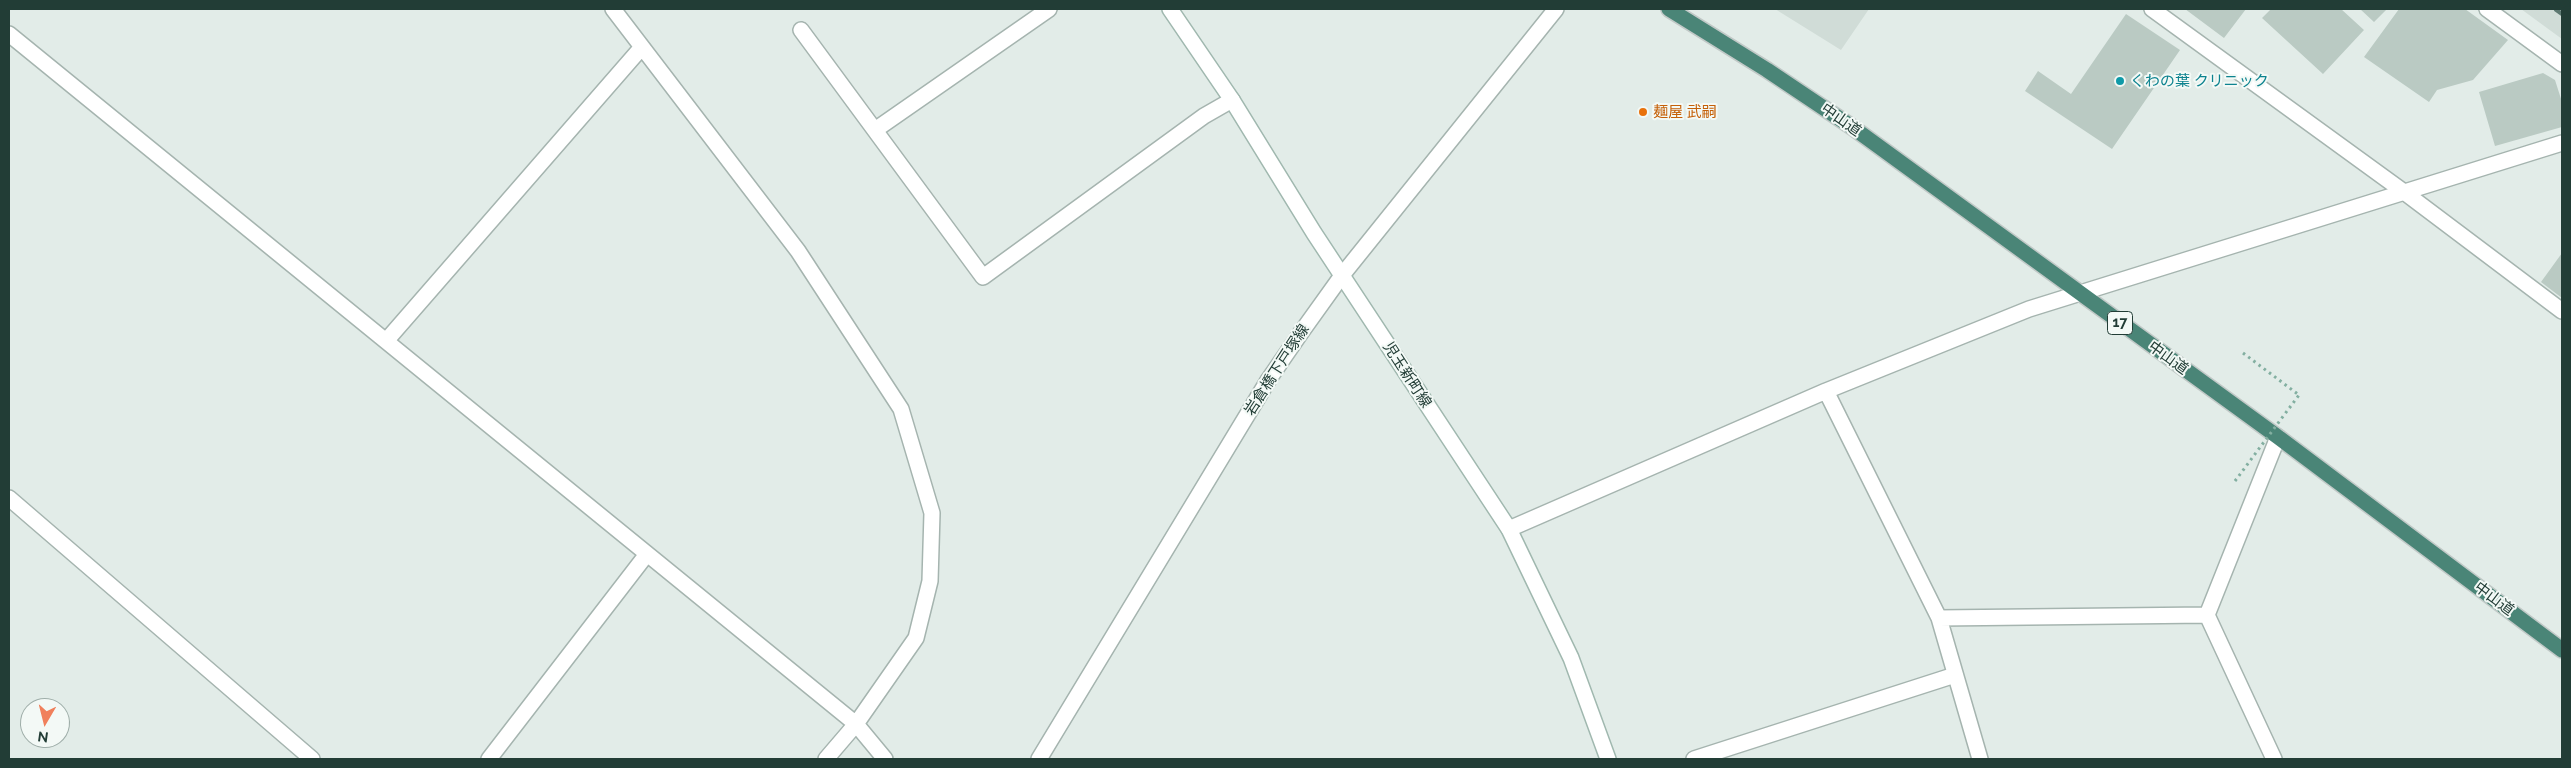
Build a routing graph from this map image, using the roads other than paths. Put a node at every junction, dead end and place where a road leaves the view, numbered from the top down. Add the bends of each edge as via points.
1 (613, 9) edge
2 (1049, 9) edge
3 (1170, 9) edge
4 (1556, 9) edge
5 (1669, 9) edge
6 (2152, 9) edge
7 (2487, 9) edge
8 (801, 30) dead end
9 (9, 34) edge
10 (642, 47) junction
11 (2562, 64) edge
12 (1232, 100) junction
13 (874, 130) junction
14 (2562, 143) edge
15 (2404, 192) junction
16 (1343, 274) junction
17 (2078, 294) junction
18 (2562, 311) edge
19 (386, 341) junction
20 (1826, 391) junction
21 (2278, 438) junction
22 (9, 498) edge
23 (1509, 529) junction
24 (647, 554) junction
25 (2207, 615) junction
26 (1939, 618) junction
27 (2562, 650) edge
28 (1956, 675) junction
29 (856, 724) junction
30 (312, 759) edge
31 (488, 759) edge
32 (826, 759) edge
33 (885, 759) edge
34 (1039, 759) edge
35 (1608, 759) edge
36 (1694, 759) edge
37 (1980, 759) edge
38 (2274, 759) edge

1 - 10 street
2 - 13 street
3 - 12 street, 児玉新町線
4 - 16 street, 岩倉橋下戸塚線
5 - 17 highway, 中山道 / 17 via 1852,127
6 - 15 street
7 - 11 street
8 - 13 street
9 - 19 street
10 - 19 street
10 - 29 street via 798,251 901,409 932,513 930,581 916,638
12 - 13 street via 1204,116 983,277
12 - 16 street, 児玉新町線
14 - 15 street
15 - 17 street
15 - 18 street
16 - 23 street, 児玉新町線
16 - 34 street, 岩倉橋下戸塚線 via 1269,379
17 - 20 street via 2029,309
17 - 21 highway, 中山道 / 17
19 - 24 street
20 - 23 street
20 - 26 street
21 - 25 street
21 - 27 highway, 中山道 / 17
22 - 30 street
23 - 35 street, 児玉新町線 via 1571,658
24 - 29 street
24 - 31 street
25 - 26 street
25 - 38 street
26 - 28 street
28 - 36 street
28 - 37 street
29 - 32 street
29 - 33 street

